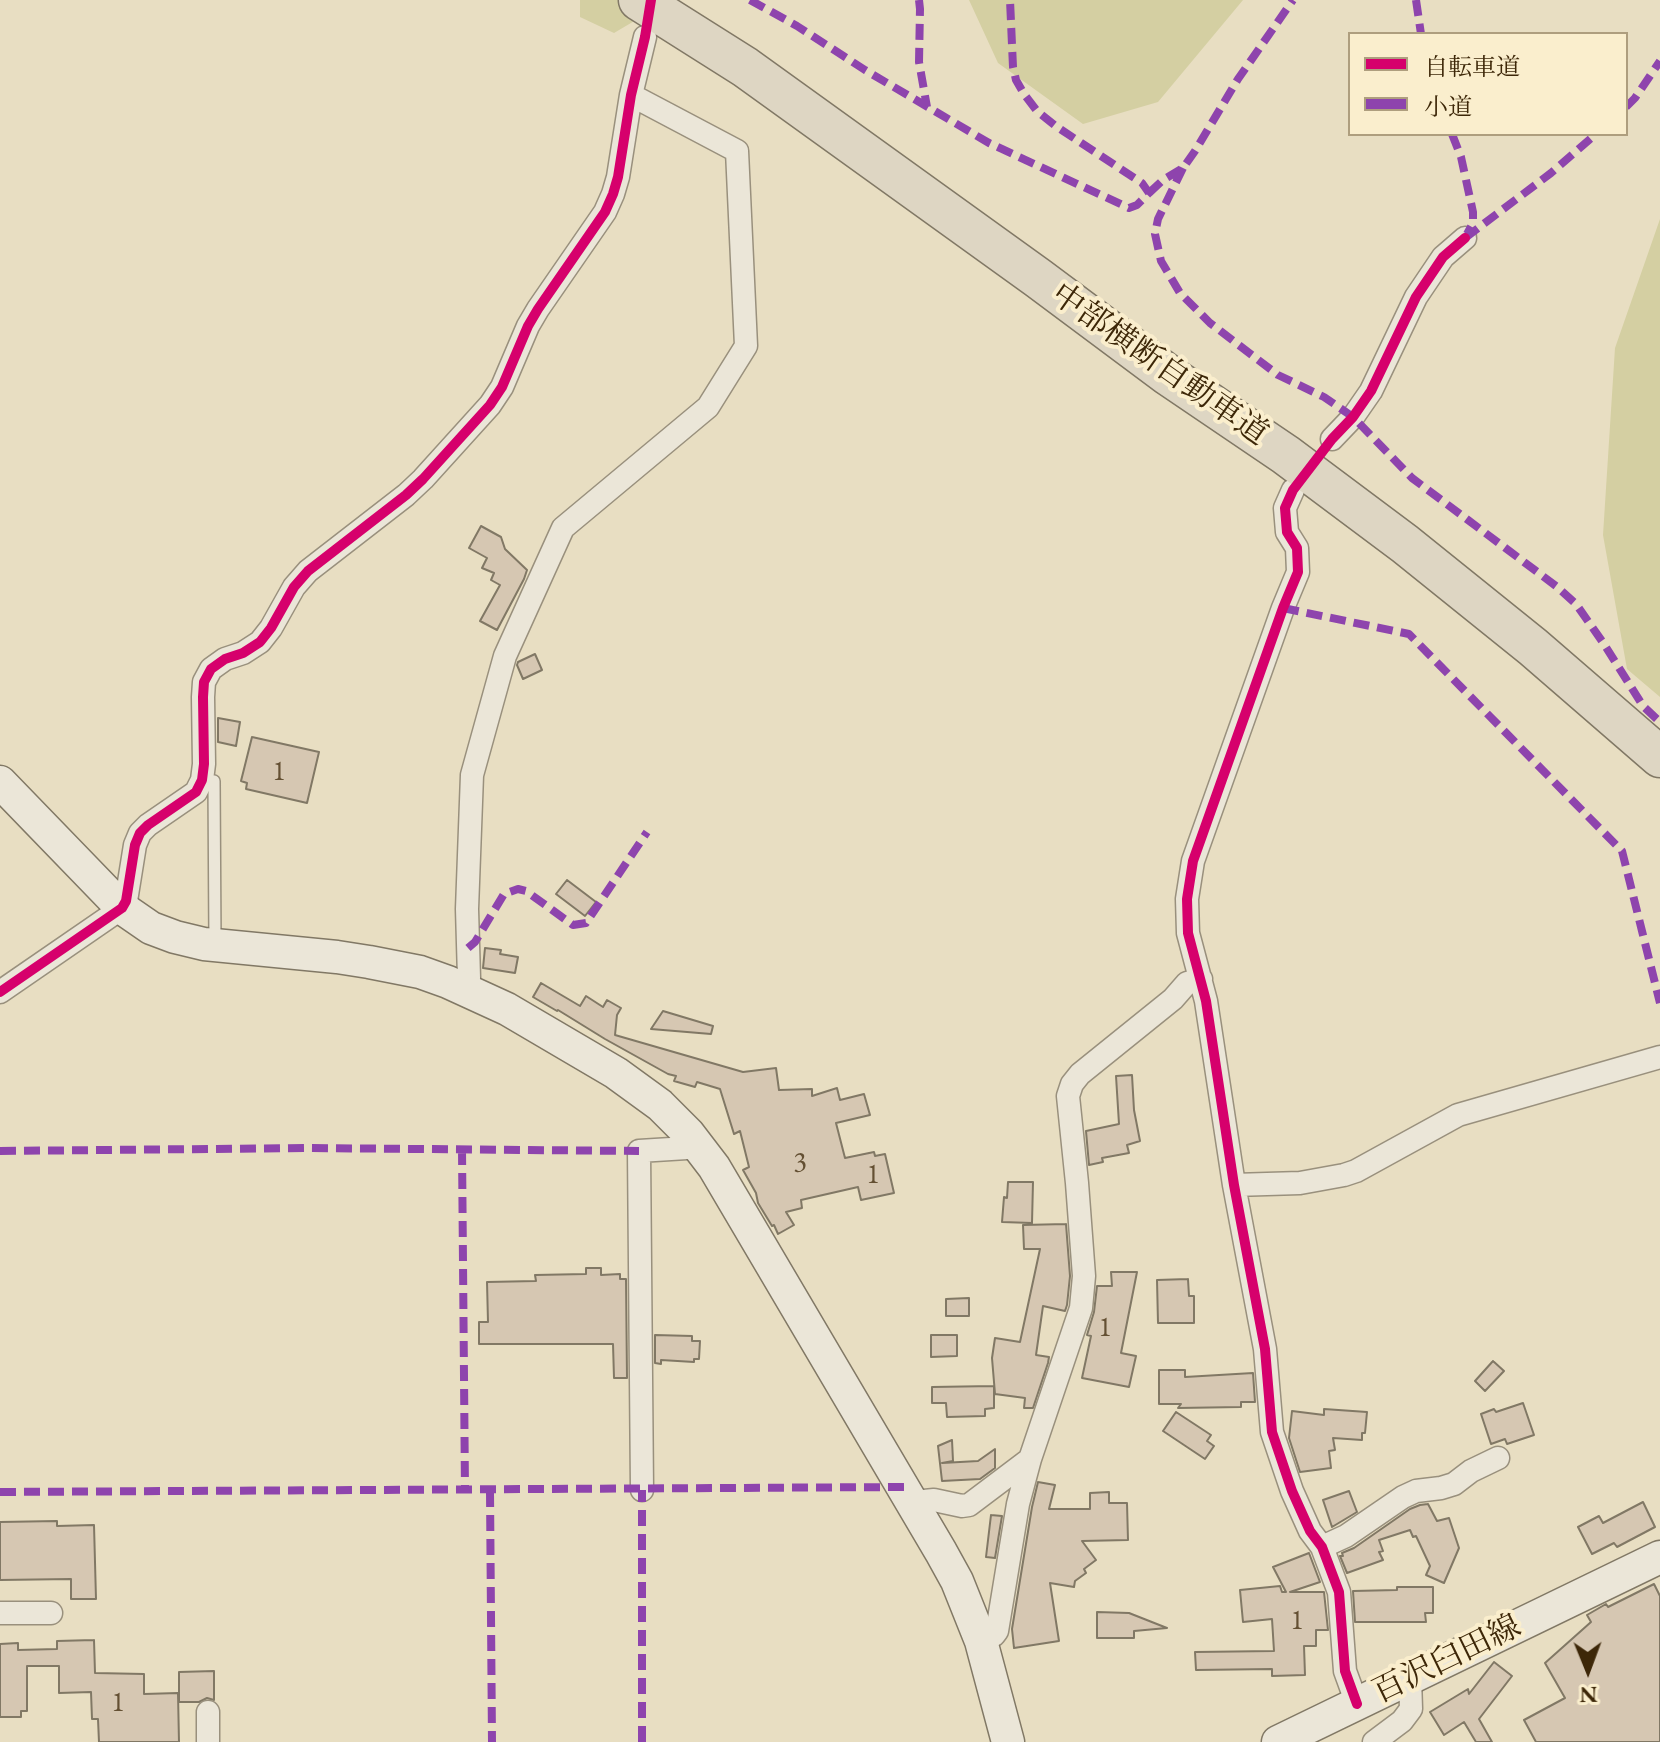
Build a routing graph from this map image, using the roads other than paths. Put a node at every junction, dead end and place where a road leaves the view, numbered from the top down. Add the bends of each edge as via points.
1 (682, 0) edge
2 (642, 19) edge
3 (631, 95) junction
4 (1465, 238) dead end
5 (1332, 439) dead end
6 (1293, 490) dead end
7 (1660, 739) edge
8 (1660, 757) edge
9 (202, 780) junction
10 (0, 782) edge
11 (122, 908) junction
12 (215, 945) junction
13 (1201, 979) junction
14 (466, 989) junction
15 (0, 992) edge
16 (1660, 1057) edge
17 (698, 1144) junction
18 (1234, 1185) junction
19 (1498, 1458) dead end
20 (1030, 1459) junction
21 (642, 1490) dead end
22 (915, 1506) junction
23 (1322, 1547) junction
24 (1660, 1557) edge
25 (0, 1613) edge
26 (51, 1613) dead end
27 (981, 1641) junction
28 (1410, 1678) junction
29 (1357, 1704) junction
30 (208, 1712) dead end
31 (208, 1742) edge
32 (1008, 1742) edge
33 (1278, 1742) edge
34 (1374, 1742) edge

1 - 7 highway, 中部横断自動車道 via 843,108 1419,528 1545,632
2 - 3 street
2 - 8 highway, 中部横断自動車道 via 745,67 1286,455 1417,553
3 - 9 street via 618,177 605,212 533,317 490,405 415,487 308,571 260,642 211,669 204,682
3 - 14 street via 737,151 746,346 708,407 563,528 505,656 472,775
4 - 5 street via 1443,257 1416,297 1371,391
6 - 13 street via 1285,508 1298,572 1193,861 1188,933
9 - 11 street via 196,792 140,833
9 - 12 lane via 214,781
10 - 11 main road
11 - 12 main road via 151,928
11 - 15 street
12 - 14 main road via 369,962 420,972
13 - 18 street
13 - 20 street via 1187,983 1072,1084 1068,1096 1083,1295
14 - 17 main road via 616,1073 660,1105
16 - 18 street via 1458,1115 1344,1175
17 - 21 street via 639,1151
17 - 22 main road
18 - 23 street via 1268,1368 1272,1432 1292,1491
19 - 23 street via 1454,1484 1403,1497
20 - 22 street via 969,1505 934,1500
20 - 27 street via 997,1631
22 - 27 main road via 957,1581
23 - 29 street via 1339,1592 1345,1671
24 - 28 main road, 百沢臼田線
25 - 26 street
27 - 32 main road
28 - 29 main road, 百沢臼田線
28 - 34 street via 1411,1709
29 - 33 main road, 百沢臼田線
30 - 31 street

